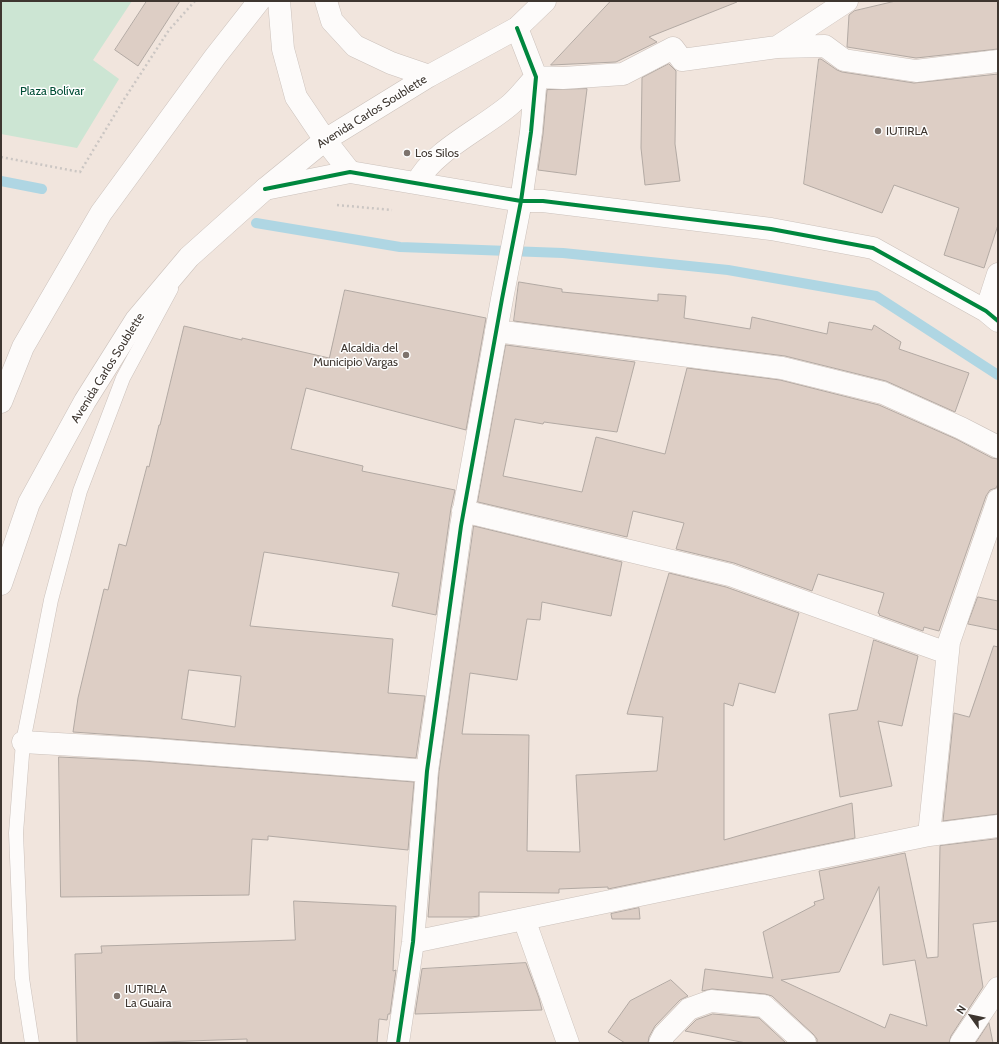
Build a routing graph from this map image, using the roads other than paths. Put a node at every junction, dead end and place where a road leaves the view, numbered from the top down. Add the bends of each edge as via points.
1 (259, 1) edge
2 (280, 1) edge
3 (326, 1) edge
4 (545, 1) edge
5 (847, 1) edge
6 (517, 28) junction
7 (776, 47) junction
8 (998, 61) edge
9 (429, 76) junction
10 (536, 77) junction
11 (325, 140) junction
12 (350, 172) junction
13 (417, 184) junction
14 (265, 189) junction
15 (521, 201) junction
16 (189, 257) junction
17 (998, 274) edge
18 (992, 316) edge
19 (496, 331) junction
20 (1, 402) edge
21 (998, 447) edge
22 (998, 500) edge
23 (463, 511) junction
24 (1, 584) edge
25 (947, 653) junction
26 (23, 742) junction
27 (427, 771) junction
28 (998, 826) edge
29 (930, 835) junction
30 (524, 919) junction
31 (413, 942) junction
32 (998, 988) edge
33 (32, 1043) edge
34 (398, 1043) edge
35 (568, 1043) edge
36 (660, 1043) edge
37 (805, 1043) edge
38 (961, 1043) edge

1 - 20 street via 101,213 23,347
2 - 11 street via 283,49 296,97
3 - 9 street via 332,21 355,46 391,64
4 - 6 street, Avenida Carlos Soublette
5 - 7 street
6 - 9 street, Avenida Carlos Soublette
6 - 10 street
7 - 8 street via 825,46 844,60 916,71
7 - 10 street via 682,60 673,48 623,74
9 - 11 street, Avenida Carlos Soublette
10 - 13 street via 511,104 443,154 421,174
10 - 15 street
11 - 12 street
11 - 14 street, Avenida Carlos Soublette
12 - 13 street
12 - 14 street
13 - 15 street
14 - 16 street, Avenida Carlos Soublette
15 - 18 street via 543,201 771,229 873,248
15 - 19 street
16 - 24 street, Avenida Carlos Soublette via 136,320 85,401 29,503
16 - 26 lane via 124,378 80,491 51,600
17 - 18 street
19 - 21 street via 782,368 883,393
19 - 23 street
22 - 25 street
23 - 25 street via 730,575
23 - 27 street
25 - 29 street
26 - 27 street
26 - 33 lane via 16,833 22,978
27 - 31 street
28 - 29 street
29 - 30 street
30 - 31 street
30 - 35 street
31 - 34 street
32 - 38 street
36 - 37 street via 664,1035 689,1009 711,1002 764,1006

